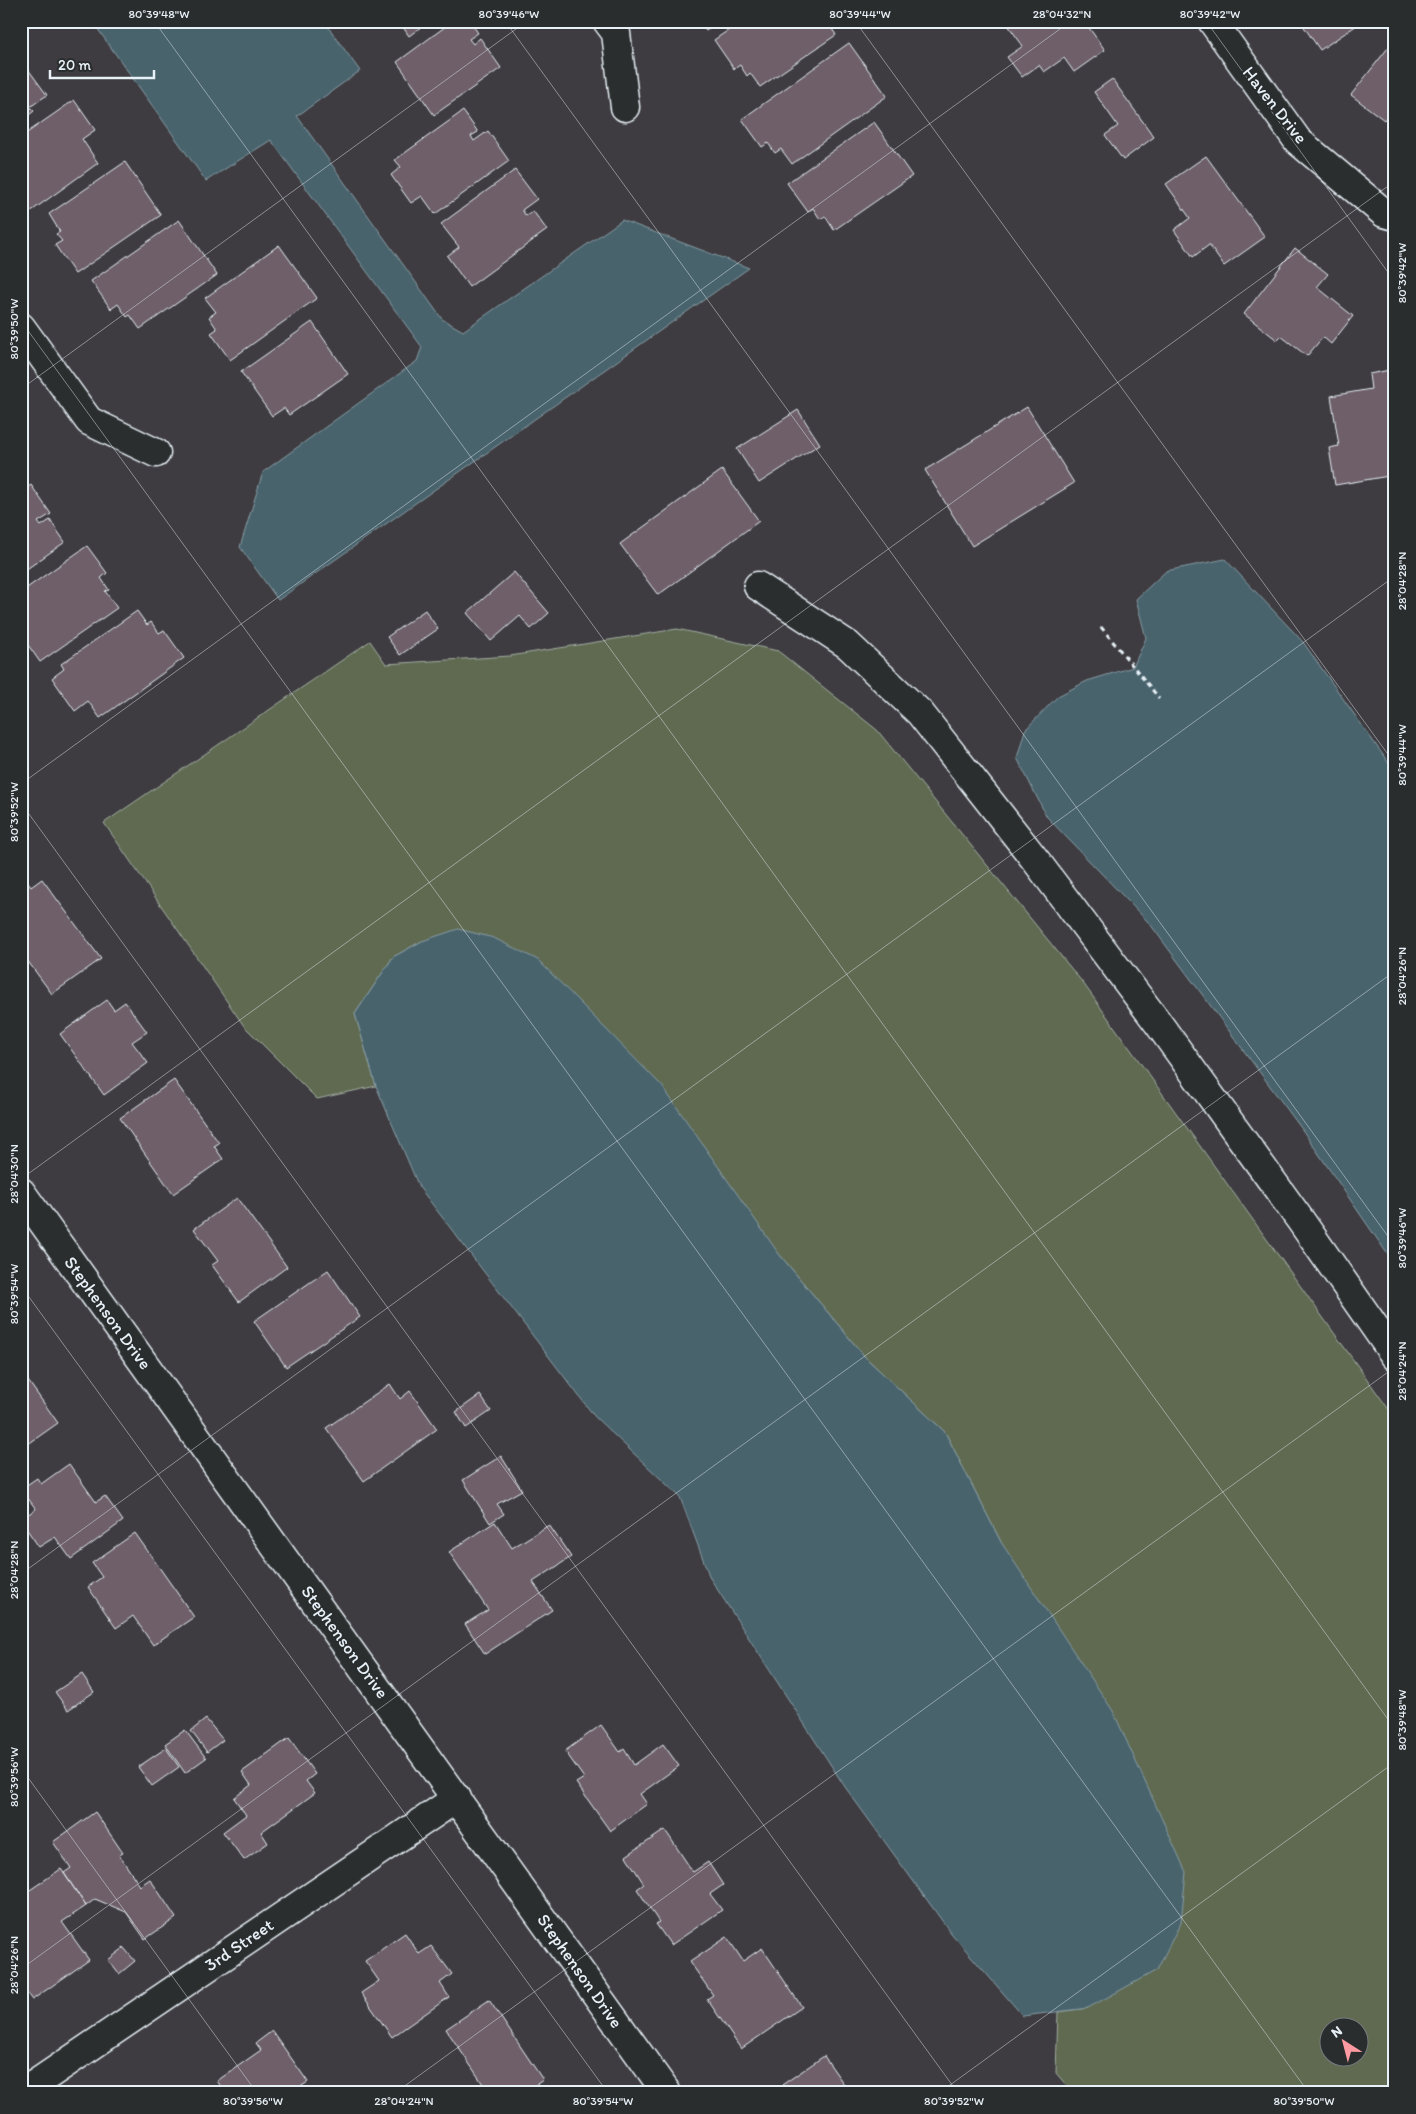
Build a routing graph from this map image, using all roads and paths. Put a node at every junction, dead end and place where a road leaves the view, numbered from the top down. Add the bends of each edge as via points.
1 (608, 21) edge
2 (1212, 21) edge
3 (625, 107) dead end
4 (1395, 216) edge
5 (21, 327) edge
6 (156, 453) dead end
7 (758, 586) dead end
8 (1101, 627) dead end
9 (1158, 698) dead end
10 (21, 1192) edge
11 (1395, 1356) edge
12 (457, 1798) junction
13 (22, 2093) edge
14 (667, 2093) edge

1 - 3 street via 616,33
2 - 4 street, Haven Drive via 1298,141 1384,213
5 - 6 street via 89,421
7 - 11 street via 848,645 920,713 1158,1023
8 - 9 path
10 - 12 street, Stephenson Drive
12 - 13 street, 3rd Street
12 - 14 street, Stephenson Drive

